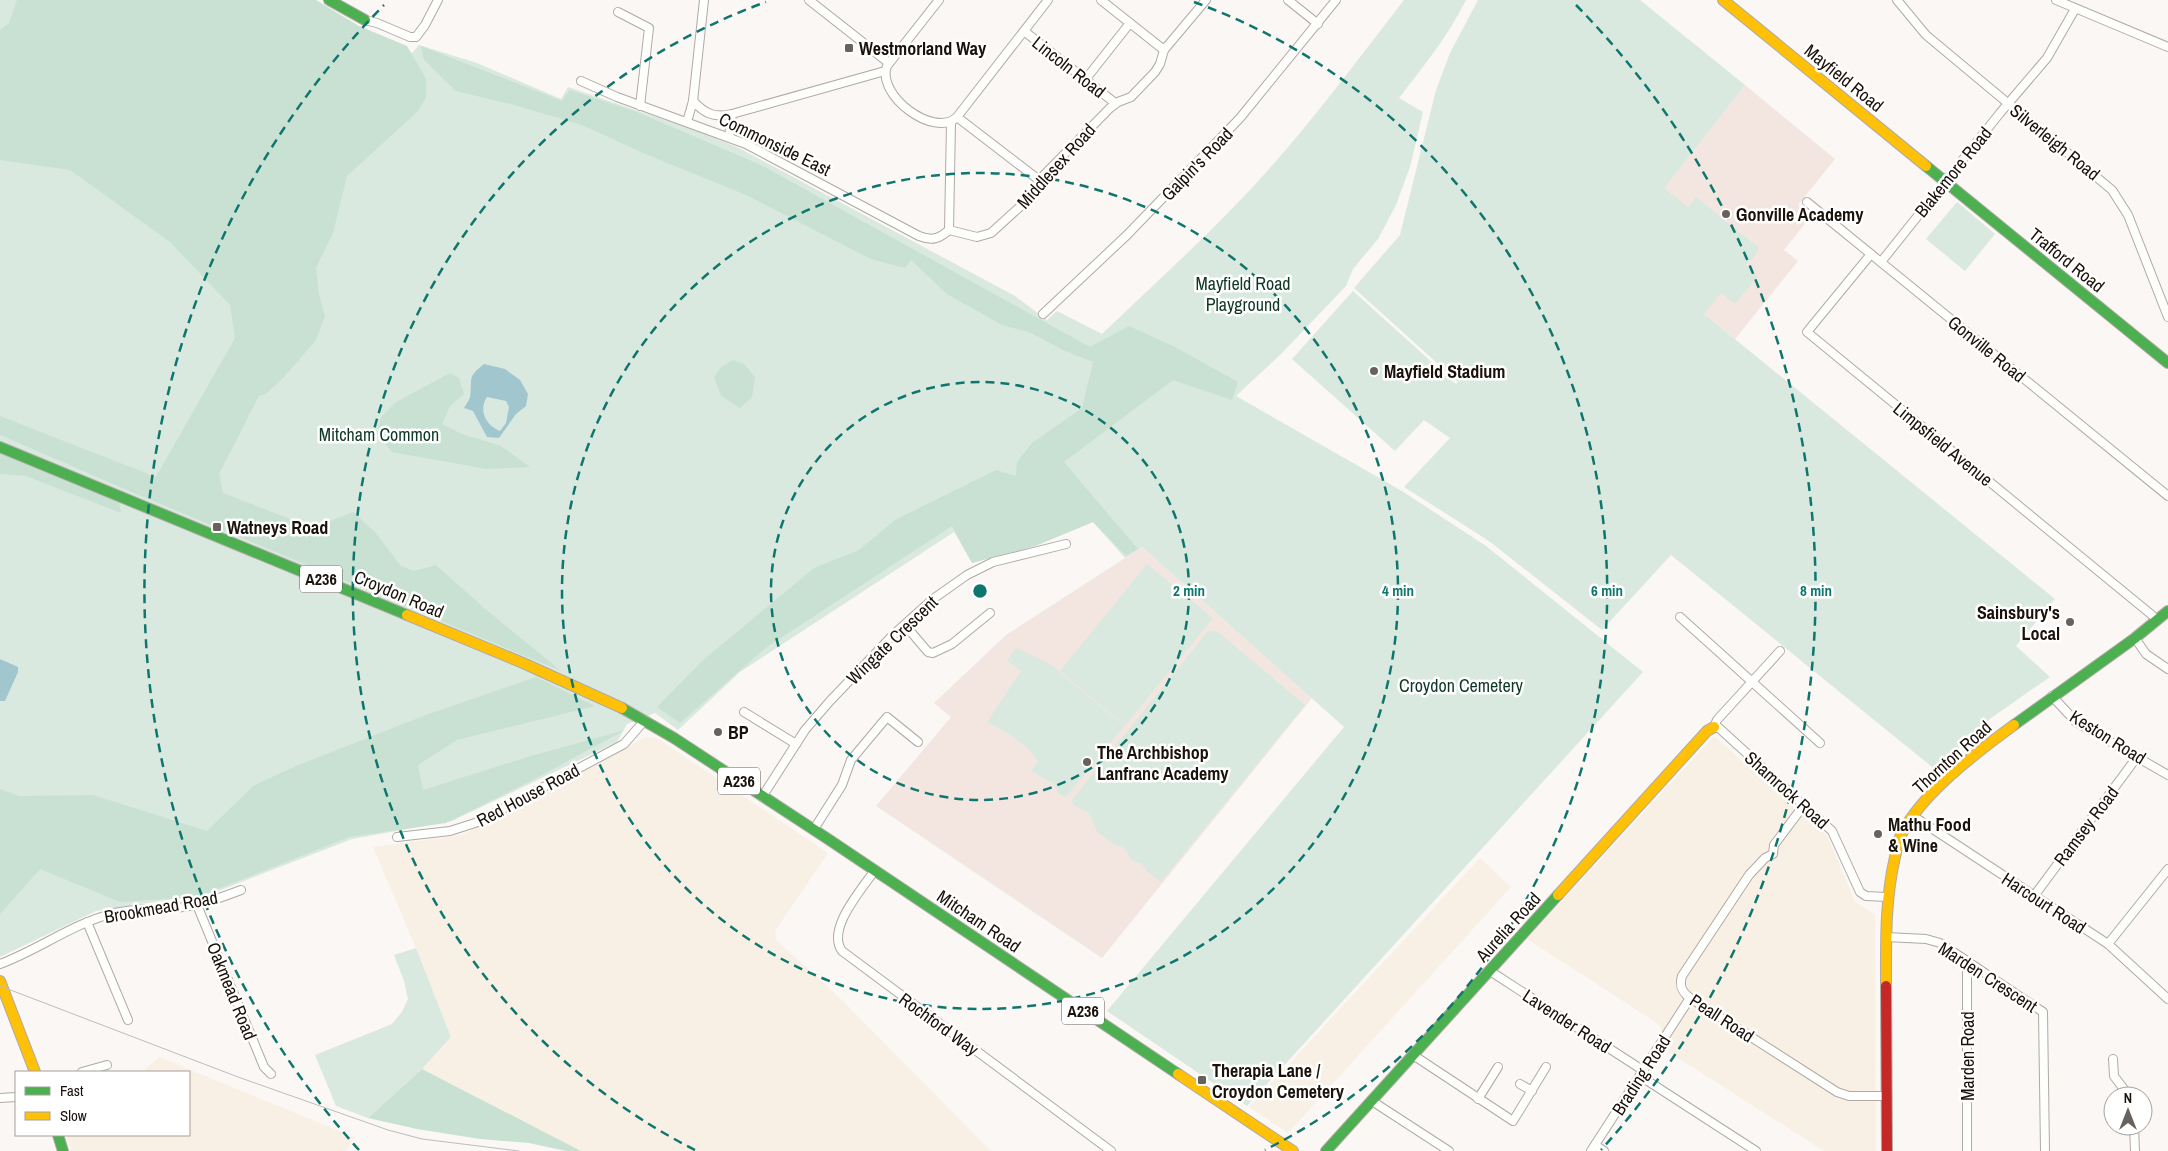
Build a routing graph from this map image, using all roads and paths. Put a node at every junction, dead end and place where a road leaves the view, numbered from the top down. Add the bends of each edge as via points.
1 (329, 0) edge
2 (438, 0) edge
3 (704, 0) edge
4 (808, 0) edge
5 (939, 0) edge
6 (1101, 0) edge
7 (1206, 0) edge
8 (1288, 0) edge
9 (1336, 0) edge
10 (1723, 0) edge
11 (1896, 0) edge
12 (2056, 0) edge
13 (1045, 1) edge
14 (2075, 9) junction
15 (618, 12) dead end
16 (365, 20) joint
17 (1130, 24) junction
18 (1318, 24) junction
19 (1024, 31) junction
20 (2168, 47) edge
21 (1164, 50) junction
22 (889, 63) junction
23 (885, 71) junction
24 (1085, 80) junction
25 (581, 81) dead end
26 (693, 101) junction
27 (1115, 103) junction
28 (2008, 104) junction
29 (640, 106) junction
30 (732, 114) junction
31 (954, 119) junction
32 (687, 122) junction
33 (729, 137) junction
34 (1039, 180) junction
35 (1946, 181) junction
36 (1807, 202) dead end
37 (949, 230) junction
38 (1871, 254) junction
39 (1881, 262) junction
40 (1043, 314) dead end
41 (2168, 317) edge
42 (2168, 363) edge
43 (0, 446) edge
44 (2168, 496) edge
45 (1066, 544) dead end
46 (2168, 611) edge
47 (990, 613) dead end
48 (1680, 617) dead end
49 (2158, 620) junction
50 (905, 625) junction
51 (2135, 638) junction
52 (1780, 651) dead end
53 (2168, 669) edge
54 (1752, 682) junction
55 (2052, 696) junction
56 (893, 709) dead end
57 (744, 712) dead end
58 (887, 717) junction
59 (645, 720) junction
60 (1714, 727) junction
61 (918, 742) dead end
62 (1820, 743) dead end
63 (796, 744) junction
64 (2137, 757) junction
65 (2168, 774) edge
66 (762, 797) junction
67 (1804, 806) junction
68 (1913, 816) junction
69 (814, 829) junction
70 (397, 837) dead end
71 (2168, 869) edge
72 (875, 870) junction
73 (241, 890) dead end
74 (2034, 896) junction
75 (1887, 897) junction
76 (197, 904) junction
77 (87, 922) junction
78 (1886, 936) junction
79 (2108, 944) junction
80 (1967, 961) junction
81 (0, 964) edge
82 (1490, 970) junction
83 (0, 981) edge
84 (1690, 998) junction
85 (2168, 999) edge
86 (128, 1020) dead end
87 (1413, 1055) junction
88 (2113, 1059) dead end
89 (107, 1065) dead end
90 (1498, 1067) dead end
91 (1546, 1067) dead end
92 (35, 1071) edge
93 (86, 1071) edge
94 (271, 1074) dead end
95 (1642, 1074) junction
96 (1520, 1084) dead end
97 (2122, 1086) edge
98 (1532, 1091) junction
99 (1887, 1096) junction
100 (15, 1097) edge
101 (0, 1098) edge
102 (1478, 1099) junction
103 (1372, 1101) junction
104 (58, 1136) edge
105 (2134, 1136) edge
106 (1593, 1148) edge
107 (1287, 1150) edge
108 (64, 1151) edge
109 (1111, 1151) edge
110 (1326, 1151) edge
111 (1449, 1151) edge
112 (1604, 1151) edge
113 (1756, 1151) edge
114 (1887, 1151) edge
115 (1967, 1151) edge
116 (2045, 1151) edge
117 (2135, 1151) edge

1 - 16 main road
2 - 16 street via 416,37
3 - 26 street
4 - 22 street
5 - 22 street
6 - 17 street
7 - 21 street, Middlesex Road
8 - 18 street
9 - 18 street, Galpin's Road
10 - 35 main road, Mayfield Road
11 - 28 street, Silverleigh Road via 1926,35
12 - 14 street
13 - 19 street
14 - 20 street
14 - 28 street, Blakemore Road via 2047,58
15 - 29 street via 649,28
17 - 21 street
17 - 24 street
18 - 40 street, Galpin's Road via 1263,92 1201,159 1117,245
19 - 24 street, Lincoln Road
19 - 31 street
21 - 27 street, Middlesex Road via 1159,68 1147,82 1131,97
22 - 23 street
23 - 30 street
23 - 31 street via 890,89 902,105 930,121
24 - 27 street, Lincoln Road
25 - 29 street, Commonside East
26 - 30 street via 716,116
26 - 32 street
27 - 34 street, Middlesex Road
28 - 35 street, Blakemore Road
28 - 41 street, Silverleigh Road via 2105,183 2120,200
29 - 32 street, Commonside East
30 - 33 street
31 - 34 street
31 - 37 street
32 - 33 street, Commonside East
33 - 37 street, Commonside East via 919,236 937,238
34 - 37 street, Middlesex Road via 1035,193 989,234 972,236
35 - 39 street, Blakemore Road
35 - 42 main road, Trafford Road
36 - 38 street, Gonville Road
38 - 39 street, Gonville Road
38 - 49 street, Limpsfield Avenue via 1807,332
39 - 44 street, Gonville Road
43 - 59 main road, Croydon Road / A236 via 523,663
45 - 50 street, Wingate Crescent via 1009,557 978,569 939,595
46 - 49 main road, Thornton Road
47 - 50 street via 952,644 933,653 928,652
48 - 54 street
49 - 51 main road, Thornton Road
50 - 63 street, Wingate Crescent via 846,683
51 - 53 street via 2149,657
51 - 55 main road, Thornton Road
52 - 54 street
54 - 60 street
54 - 62 street
55 - 64 street, Keston Road via 2076,722
55 - 68 main road, Thornton Road via 1960,768
56 - 58 street
57 - 63 street
58 - 61 street
58 - 69 street via 851,760 842,785
59 - 66 main road, Mitcham Road / A236
59 - 70 street, Red House Road via 624,744 473,824 450,831
60 - 67 street, Shamrock Road via 1720,728
60 - 82 main road, Aurelia Road
63 - 66 street, Wingate Crescent
64 - 65 street, Keston Road
64 - 74 street, Ramsey Road
66 - 69 main road, Mitcham Road / A236
67 - 75 street, Shamrock Road via 1834,834 1860,892 1866,896
67 - 84 street, Peall Road via 1774,845 1774,854 1757,865 1749,875 1682,976 1681,987
68 - 74 street, Harcourt Road
68 - 75 main road, Thornton Road via 1895,850
69 - 72 main road, Mitcham Road / A236
71 - 79 street
72 - 107 main road, Mitcham Road / A236
72 - 109 street, Rochford Way via 839,926 837,942 842,952
73 - 76 street, Brookmead Road
74 - 79 street, Harcourt Road
75 - 78 main road, Thornton Road
76 - 77 street, Brookmead Road via 123,911
76 - 94 street, Oakmead Road via 264,1067
77 - 81 street, Brookmead Road
77 - 86 street
78 - 80 street, Marden Crescent via 1936,941
78 - 99 main road, Thornton Road
79 - 85 street, Harcourt Road
80 - 115 street, Marden Road
80 - 116 street, Marden Crescent via 2043,1012
82 - 87 main road, Aurelia Road
82 - 95 street, Lavender Road
83 - 92 main road
84 - 95 street, Brading Road
84 - 99 street, Peall Road via 1837,1092 1849,1096
87 - 102 street
87 - 103 main road, Aurelia Road
88 - 97 street via 2114,1076
89 - 93 street
90 - 102 street
91 - 98 street
95 - 106 street, Brading Road
95 - 113 street, Lavender Road
96 - 98 street
98 - 102 street via 1513,1120
99 - 114 main road, Thornton Road
100 - 101 street
103 - 110 main road, Aurelia Road
103 - 111 street
104 - 108 main road
105 - 117 street
106 - 112 street

